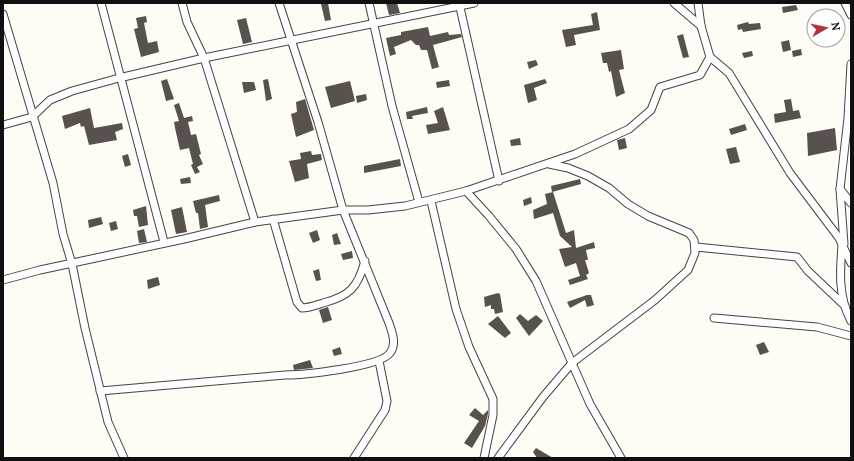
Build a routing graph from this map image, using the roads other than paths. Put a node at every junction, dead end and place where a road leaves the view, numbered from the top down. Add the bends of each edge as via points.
1 (101, 3) edge
2 (182, 3) edge
3 (279, 3) edge
4 (369, 3) edge
5 (474, 3) edge
6 (674, 3) edge
7 (698, 3) edge
8 (845, 3) edge
9 (459, 4) edge
10 (3, 14) edge
11 (851, 15) edge
12 (375, 24) junction
13 (701, 26) junction
14 (292, 40) junction
15 (710, 57) junction
16 (204, 58) junction
17 (851, 64) edge
18 (120, 78) junction
19 (32, 117) junction
20 (3, 126) edge
21 (848, 159) edge
22 (548, 164) junction
23 (499, 181) junction
24 (840, 189) junction
25 (466, 191) junction
26 (431, 200) junction
27 (419, 202) junction
28 (851, 204) edge
29 (343, 210) junction
30 (273, 219) junction
31 (255, 222) junction
32 (164, 242) junction
33 (696, 247) junction
34 (843, 247) junction
35 (365, 261) junction
36 (851, 263) edge
37 (72, 264) junction
38 (3, 280) edge
39 (844, 306) junction
40 (714, 318) dead end
41 (851, 320) edge
42 (851, 336) edge
43 (379, 361) junction
44 (572, 363) junction
45 (100, 391) junction
46 (124, 458) edge
47 (354, 458) edge
48 (484, 458) edge
49 (498, 458) edge
50 (621, 458) edge

1 - 18 street
2 - 16 street via 187,22
3 - 14 street
4 - 12 street
5 - 9 street
6 - 13 street
7 - 13 street
8 - 11 street
9 - 12 street
9 - 23 street
10 - 19 street
12 - 14 street
12 - 27 street via 392,106
13 - 15 street
14 - 16 street
14 - 29 street
15 - 22 street via 700,75 660,87 652,110 629,129
15 - 34 street via 729,73 790,173
16 - 18 street
16 - 31 street
17 - 21 street
18 - 19 street via 50,100
18 - 32 street
19 - 20 street
19 - 37 street via 53,183
21 - 24 street
22 - 23 street
22 - 33 street via 568,168 604,185 648,216 689,233
23 - 25 street
24 - 28 street
24 - 34 street
25 - 26 street
25 - 44 street via 516,249 536,281
26 - 27 street
26 - 48 street via 456,309 469,347 493,399
27 - 29 street via 368,210
29 - 30 street
29 - 35 street
30 - 31 street
30 - 35 street via 297,302 302,308 340,299 348,294 361,276
31 - 32 street
32 - 37 street
33 - 39 street via 797,257
33 - 44 street via 694,259 683,275 656,300
34 - 36 street
34 - 39 street via 839,276
35 - 43 street via 394,339 389,354
37 - 38 street
37 - 45 street
39 - 41 street
40 - 42 street via 817,327
43 - 45 street via 309,374
43 - 47 street via 386,401 385,410
44 - 49 street
44 - 50 street via 590,404
45 - 46 street via 108,422

